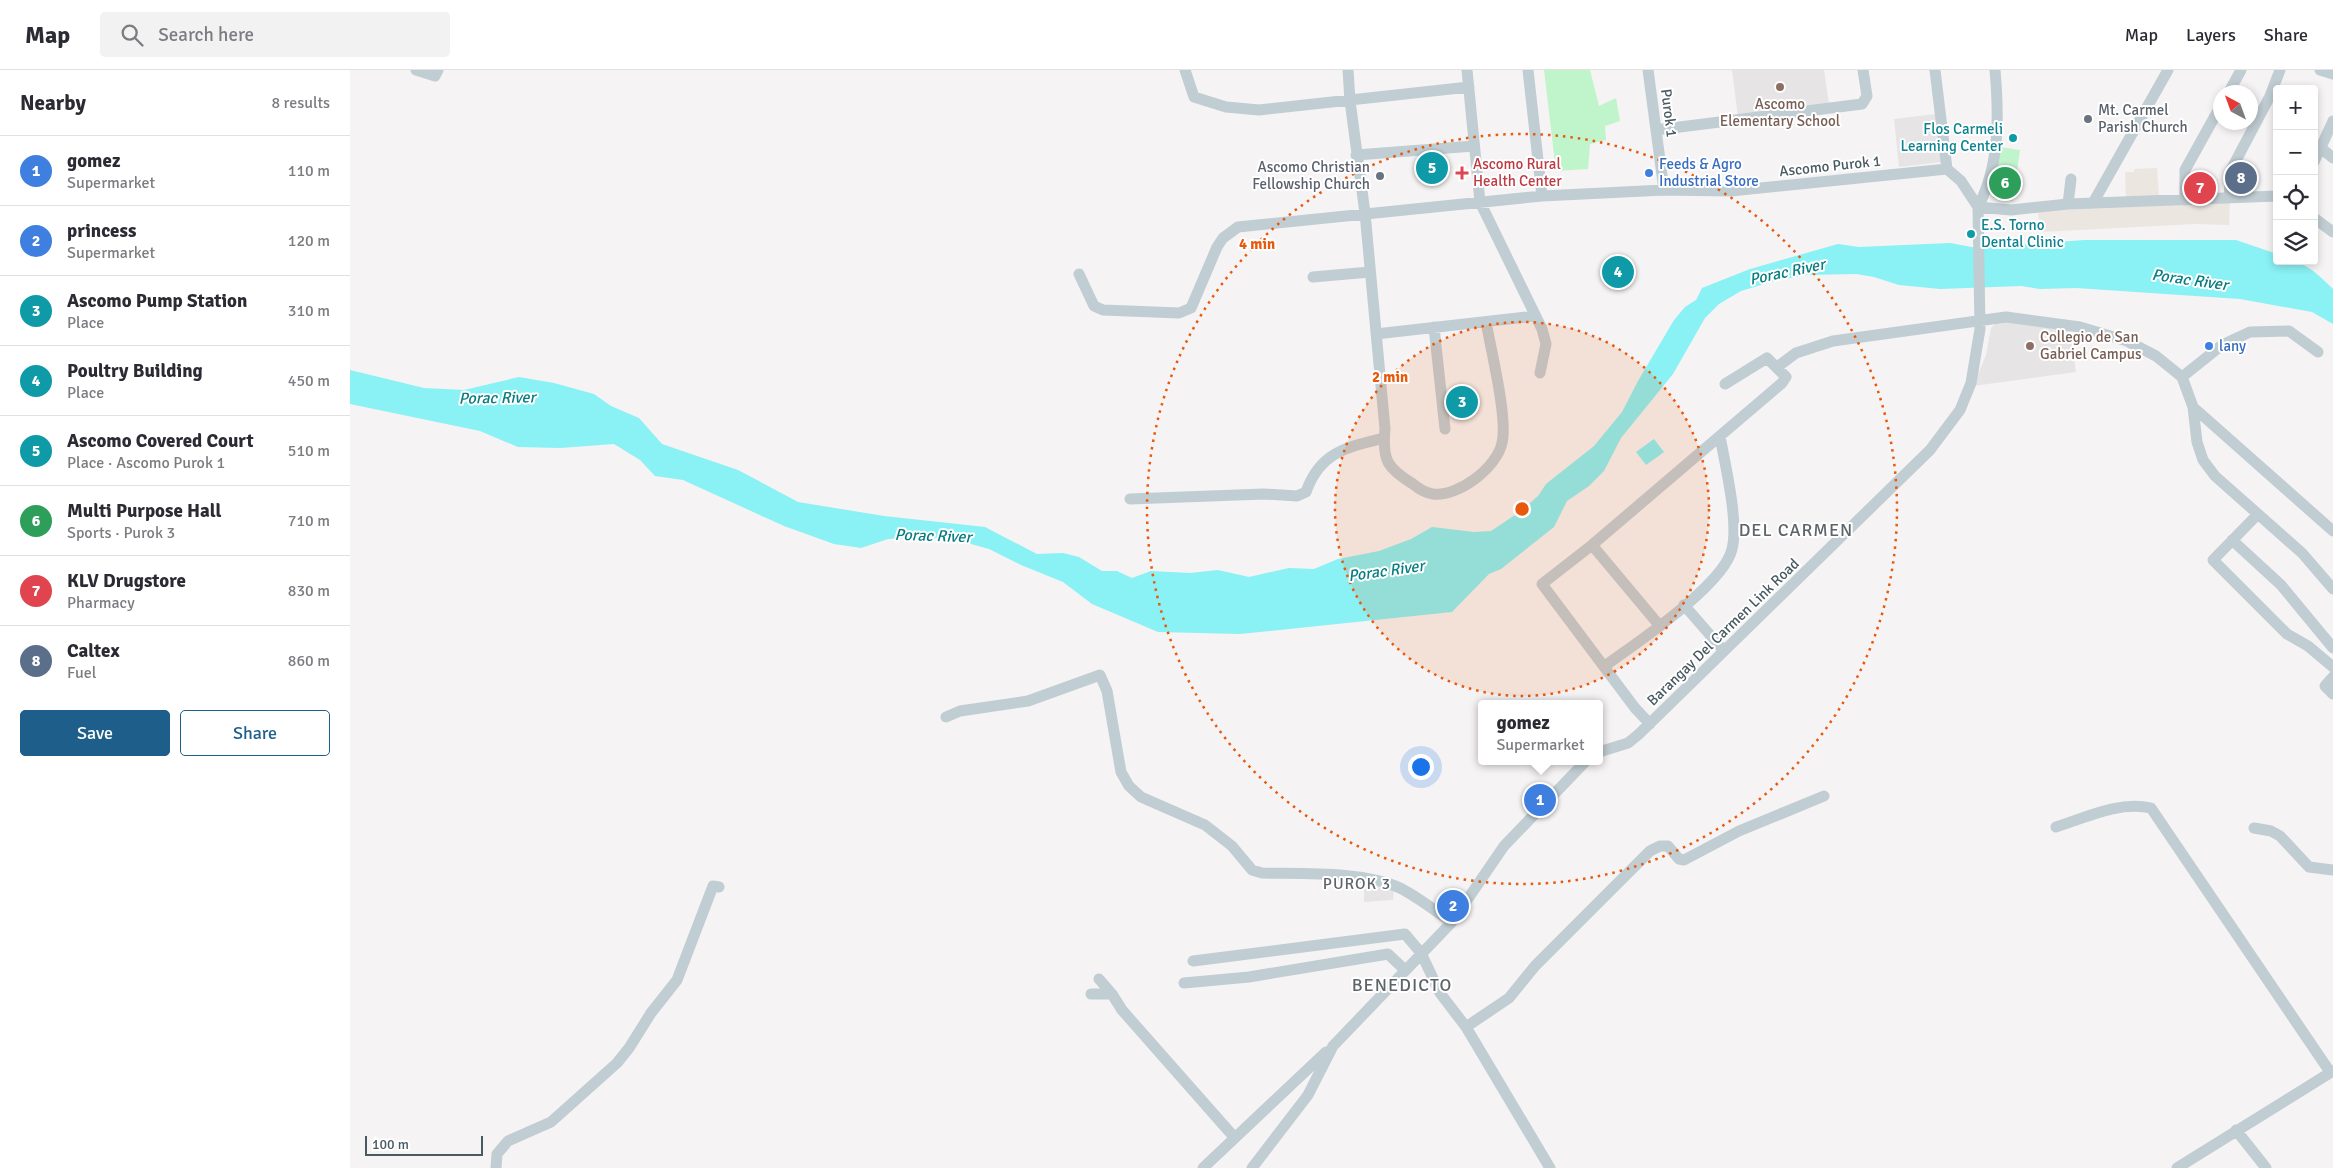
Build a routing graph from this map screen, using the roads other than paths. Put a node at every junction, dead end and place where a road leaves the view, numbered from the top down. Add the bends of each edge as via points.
1 (416, 70) edge
2 (438, 70) edge
3 (1185, 70) edge
4 (1348, 70) edge
5 (1467, 70) edge
6 (1528, 70) edge
7 (1648, 70) edge
8 (1864, 70) edge
9 (1934, 70) edge
10 (1995, 70) edge
11 (2168, 70) edge
12 (2242, 70) edge
13 (2280, 70) edge
14 (2320, 70) edge
15 (2333, 74) edge
16 (2233, 85) edge
17 (1469, 87) junction
18 (1350, 102) junction
19 (2213, 120) edge
20 (2333, 121) edge
21 (1656, 130) junction
22 (1474, 146) junction
23 (2321, 148) junction
24 (2318, 154) edge
25 (1356, 155) junction
26 (2333, 158) edge
27 (1947, 169) junction
28 (2071, 179) dead end
29 (1664, 190) junction
30 (1542, 196) junction
31 (2273, 196) edge
32 (2229, 198) junction
33 (2186, 200) junction
34 (1480, 202) junction
35 (2094, 203) junction
36 (2068, 204) junction
37 (1978, 207) junction
38 (1365, 213) junction
39 (2317, 220) edge
40 (2333, 232) edge
41 (1370, 272) junction
42 (1079, 274) dead end
43 (1312, 277) dead end
44 (1535, 316) junction
45 (1980, 320) junction
46 (1486, 322) junction
47 (1434, 327) junction
48 (1376, 334) junction
49 (2318, 352) dead end
50 (1777, 368) junction
51 (1540, 373) dead end
52 (2182, 377) junction
53 (1725, 384) dead end
54 (2193, 407) junction
55 (1445, 429) dead end
56 (1720, 436) junction
57 (1384, 438) junction
58 (1130, 499) dead end
59 (2258, 514) junction
60 (2333, 531) edge
61 (2232, 540) junction
62 (1592, 544) junction
63 (2333, 589) edge
64 (1684, 605) junction
65 (1659, 625) junction
66 (2333, 648) edge
67 (1724, 652) junction
68 (1605, 666) junction
69 (2333, 667) edge
70 (2333, 677) edge
71 (2333, 694) edge
72 (946, 717) dead end
73 (1650, 724) junction
74 (1603, 751) edge
75 (1582, 765) edge
76 (1824, 796) dead end
77 (2056, 827) dead end
78 (2254, 828) dead end
79 (2333, 870) edge
80 (719, 887) dead end
81 (1452, 922) junction
82 (1421, 953) junction
83 (1193, 961) dead end
84 (1406, 970) junction
85 (1099, 978) dead end
86 (1184, 983) dead end
87 (1091, 994) dead end
88 (1112, 994) junction
89 (1466, 1027) junction
90 (1333, 1046) junction
91 (2332, 1072) edge
92 (2236, 1130) junction
93 (1234, 1137) junction
94 (496, 1168) edge
95 (1203, 1168) edge
96 (1252, 1168) edge
97 (1550, 1168) edge
98 (2177, 1168) edge
99 (2266, 1168) edge

1 - 2 street via 435,76
3 - 18 street via 1194,97 1226,107 1259,110
4 - 18 street
5 - 17 street
6 - 30 street
7 - 21 street, Purok 1
8 - 21 street via 1867,96 1862,104
9 - 27 street
10 - 37 street via 1995,157
11 - 35 street
12 - 16 street
13 - 32 street via 2231,170
14 - 15 street
17 - 18 street
17 - 22 street
18 - 25 street
19 - 33 street via 2186,170
20 - 23 street
21 - 29 street, Purok 1
22 - 25 street
22 - 34 street
23 - 24 street
23 - 26 street
25 - 38 street
27 - 29 street, Ascomo Purok 1 via 1730,191
27 - 37 street via 1961,181
28 - 36 street
29 - 30 street, Ascomo Purok 1
30 - 34 street, Ascomo Purok 1
31 - 32 street
32 - 33 street
33 - 35 street
34 - 38 street, Ascomo Purok 1
34 - 44 street
35 - 36 street
36 - 37 street via 2011,210
37 - 45 street, Barangay Del Carmen Link Road
38 - 41 street
38 - 42 street, Ascomo Purok 1 via 1238,227 1217,246 1191,308 1186,312 1103,310 1094,306
39 - 40 street
41 - 43 street
41 - 48 street
44 - 46 street
44 - 51 street via 1546,344
45 - 50 street via 1833,341 1796,354
45 - 52 street via 2006,317 2090,330 2127,340 2156,356
45 - 67 street, Barangay Del Carmen Link Road via 1971,383 1960,410 1946,431
46 - 47 street
46 - 57 street via 1504,427 1499,455 1488,469 1472,482 1444,493 1424,492 1391,469 1386,461
47 - 48 street
47 - 55 street
48 - 57 street
49 - 52 street via 2290,331 2250,332 2222,345
50 - 53 street via 1767,358
50 - 56 street via 1786,377 1782,383
52 - 54 street
54 - 59 street via 2203,460 2215,476
54 - 60 street
56 - 62 street
56 - 64 street via 1732,515 1733,547 1724,567
57 - 58 street via 1330,455 1310,479 1306,492 1297,496 1264,494
59 - 61 street
59 - 63 street via 2302,553
61 - 66 street via 2281,585
61 - 69 street via 2213,560 2287,634
62 - 65 street
62 - 68 street via 1542,584
64 - 65 street
64 - 67 street
65 - 68 street
67 - 73 street, Barangay Del Carmen Link Road
68 - 73 street
70 - 71 street via 2325,686
72 - 81 street via 960,711 1028,701 1100,675 1107,691 1121,772 1141,797 1205,825 1232,846 1252,870 1342,876 1399,888
73 - 74 street, Barangay Del Carmen Link Road via 1628,743
75 - 81 street via 1504,846
76 - 89 street via 1739,831 1684,860 1679,859 1668,846 1650,851 1536,966 1509,998
77 - 91 street via 2122,806 2151,808
78 - 79 street via 2280,836 2309,866
80 - 94 street via 713,886 677,980 629,1048 617,1063 551,1122 508,1141 496,1154
81 - 82 street
82 - 83 street via 1405,934
82 - 84 street
82 - 89 street via 1440,993
84 - 86 street via 1388,954 1249,977
84 - 90 street
85 - 88 street
87 - 88 street
88 - 93 street via 1122,1010
89 - 97 street
90 - 93 street
90 - 96 street via 1308,1095
91 - 92 street
92 - 98 street
92 - 99 street
93 - 95 street

